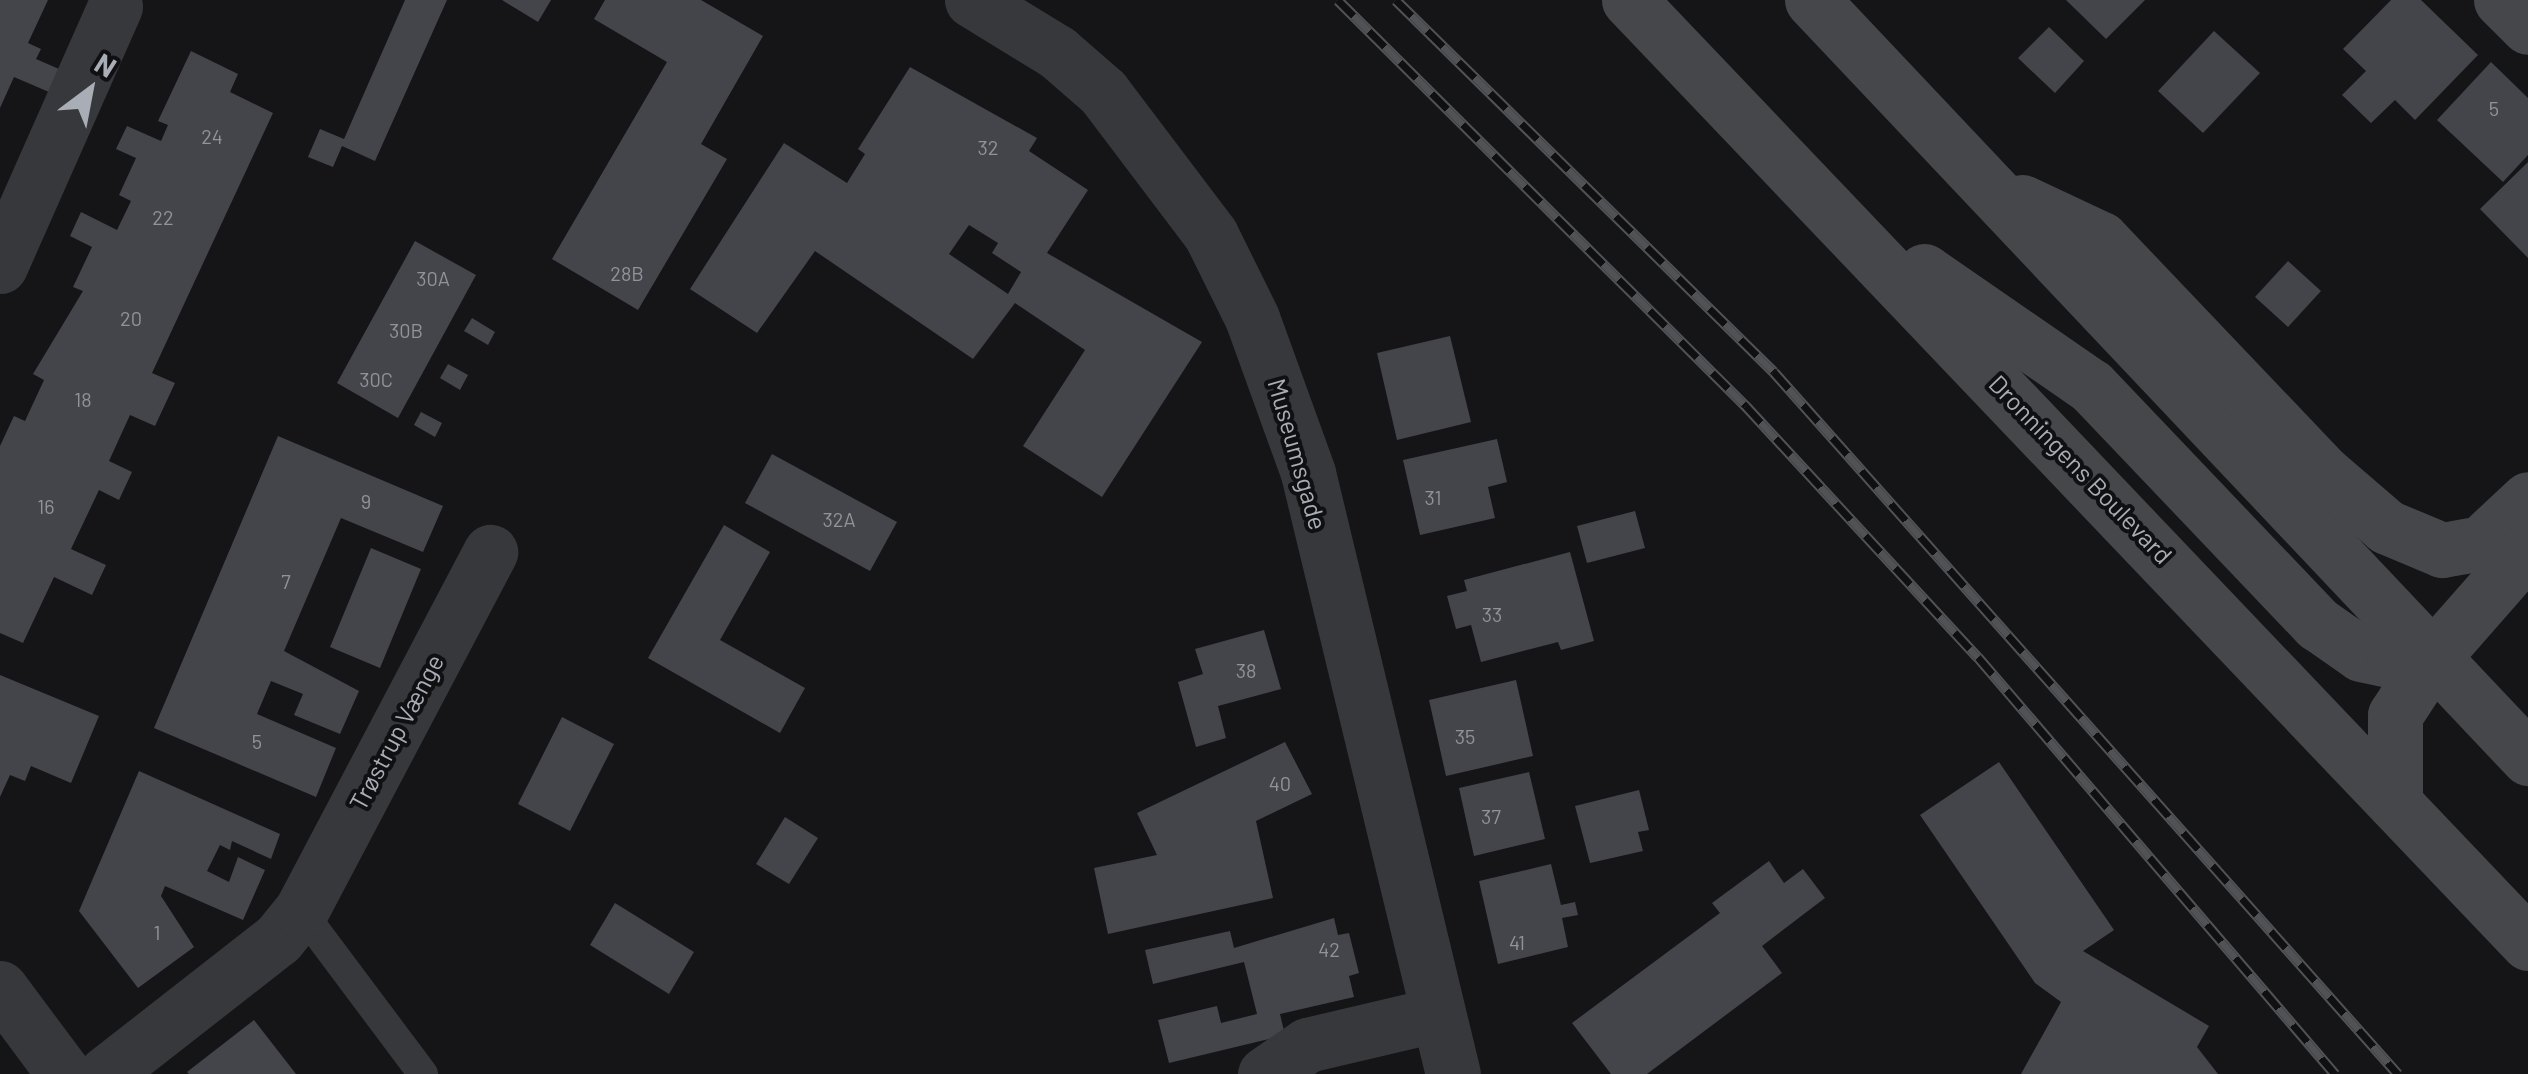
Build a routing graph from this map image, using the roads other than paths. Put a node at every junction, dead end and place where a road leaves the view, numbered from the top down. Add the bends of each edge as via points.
1 (972, 0) edge
2 (1628, 0) edge
3 (1812, 0) edge
4 (2501, 0) edge
5 (115, 6) dead end
6 (2528, 26) edge
7 (1993, 188) junction
8 (1832, 208) junction
9 (0, 266) edge
10 (2528, 499) edge
11 (2528, 549) edge
12 (490, 552) dead end
13 (2433, 657) junction
14 (2528, 758) edge
15 (2395, 803) junction
16 (301, 911) junction
17 (2528, 943) edge
18 (0, 988) edge
19 (1435, 1015) junction
20 (64, 1074) edge
21 (105, 1074) edge
22 (423, 1074) edge
23 (1266, 1074) edge
24 (1453, 1074) edge

1 - 19 street, Museumsgade via 1057,52 1104,92 1211,235 1252,318 1308,473
2 - 8 main road, Dronningens Boulevard
3 - 7 main road
4 - 6 main road
5 - 9 street
7 - 10 main road via 2102,239 2323,472 2387,526 2442,550 2482,543
7 - 13 main road
8 - 13 main road via 2091,386 2318,624 2361,654
8 - 15 main road, Dronningens Boulevard
11 - 13 main road
12 - 16 street, Trøstrup Vænge
13 - 14 main road
13 - 15 main road via 2395,715
15 - 17 main road, Dronningens Boulevard
16 - 21 street, Trøstrup Vænge via 278,939
16 - 22 lane
18 - 20 street
19 - 23 street via 1306,1046
19 - 24 street, Museumsgade

